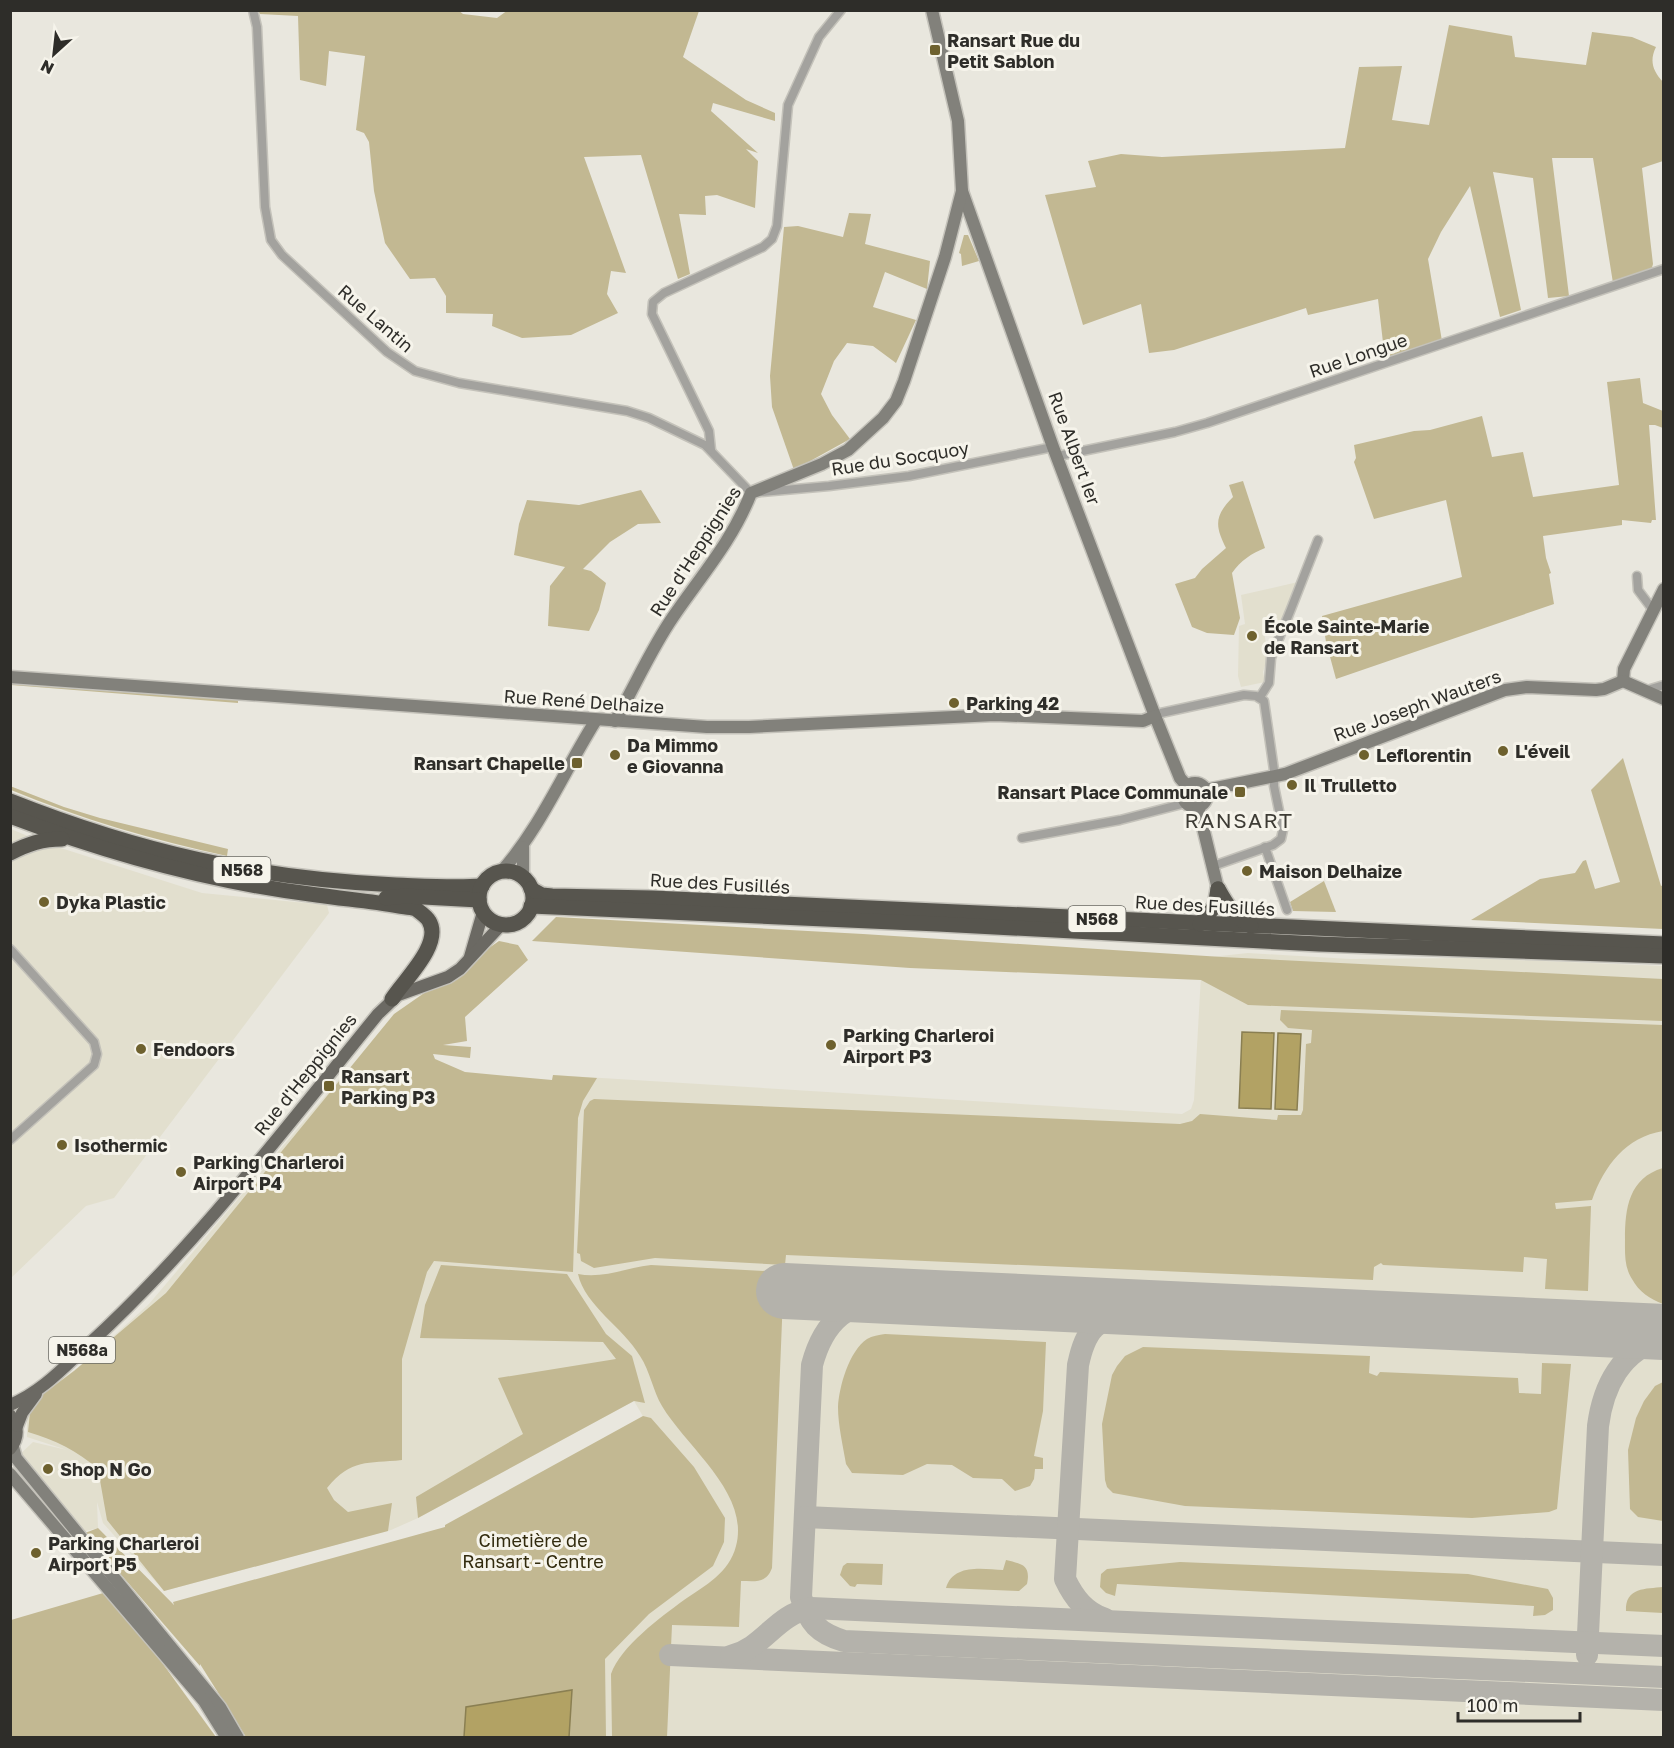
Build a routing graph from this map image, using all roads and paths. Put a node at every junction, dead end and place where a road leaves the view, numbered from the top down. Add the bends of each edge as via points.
1 (253, 10) edge
2 (841, 10) edge
3 (932, 10) edge
4 (962, 191) junction
5 (1664, 269) edge
6 (711, 450) junction
7 (1056, 451) junction
8 (751, 493) junction
9 (1318, 540) dead end
10 (1637, 576) dead end
11 (1664, 589) edge
12 (1653, 610) junction
13 (10, 677) edge
14 (1623, 681) junction
15 (1664, 685) edge
16 (1643, 691) junction
17 (1260, 697) junction
18 (1664, 699) edge
19 (1155, 717) junction
20 (596, 720) junction
21 (615, 721) junction
22 (1274, 777) junction
23 (1187, 786) junction
24 (1206, 790) junction
25 (10, 801) edge
26 (1192, 805) junction
27 (10, 816) edge
28 (1022, 838) dead end
29 (73, 839) junction
30 (524, 842) junction
31 (1265, 846) junction
32 (10, 853) edge
33 (1213, 866) junction
34 (501, 872) junction
35 (527, 883) junction
36 (1218, 889) junction
37 (347, 899) junction
38 (481, 900) junction
39 (531, 906) junction
40 (1287, 910) dead end
41 (1200, 924) junction
42 (501, 925) junction
43 (1252, 926) junction
44 (1664, 944) edge
45 (10, 949) edge
46 (1664, 956) edge
47 (468, 961) junction
48 (392, 999) junction
49 (10, 1140) edge
50 (38, 1390) junction
51 (10, 1405) edge
52 (14, 1421) edge
53 (12, 1448) edge
54 (10, 1474) edge
55 (227, 1737) edge
56 (238, 1737) edge

1 - 6 street, Rue Lantin via 265,207 271,240 289,262 387,352 415,371 459,383 627,411
2 - 6 street via 819,38 788,105 777,226 772,239 764,247 664,293 654,302 652,314 709,431
3 - 4 street via 958,121
4 - 7 street, Rue Albert Ier
4 - 8 street, Rue d'Heppignies via 938,279 896,401 848,450
5 - 7 street, Rue Longue via 1207,423 1175,432
6 - 8 street, Rue Lantin
7 - 8 street, Rue du Socquoy via 909,476
7 - 19 street, Rue Albert Ier
8 - 21 street, Rue d'Heppignies via 726,543 666,628
9 - 17 street via 1270,658 1269,683
10 - 12 street via 1638,590
11 - 12 street
12 - 14 street via 1624,669
13 - 20 street, Rue René Delhaize
14 - 16 street
14 - 22 street, Rue Joseph Wauters via 1596,690 1505,690
15 - 16 street
16 - 18 street
17 - 19 street via 1237,696
17 - 22 street via 1267,710
19 - 21 street, Rue René Delhaize via 1143,721 1021,715 939,717 732,728
19 - 23 street, Rue Albert Ier
20 - 21 street, Rue René Delhaize
20 - 30 street
22 - 24 street, Rue Joseph Wauters
22 - 31 street via 1283,830 1281,838
23 - 24 street via 1197,783
23 - 26 street via 1183,794
24 - 26 street via 1205,802
25 - 38 highway, N568 via 133,844 225,867 345,883 456,887
26 - 28 street
26 - 33 street
27 - 29 highway, N568
29 - 32 highway via 45,839
29 - 37 highway, N568 via 218,879
30 - 34 street
30 - 35 street via 522,858
31 - 33 street
31 - 40 street
33 - 36 street
34 - 35 highway, N568 via 510,872
34 - 38 highway via 487,879
35 - 39 highway
35 - 41 highway, Rue des Fusillés / N568 via 552,896
36 - 41 highway via 1215,906
36 - 43 highway via 1227,907
37 - 38 highway, N568 via 405,896
37 - 48 highway via 414,909 429,920 429,950
38 - 42 highway via 488,918
38 - 47 main road
39 - 42 highway via 523,919
39 - 46 highway, Rue des Fusillés / N568 via 1319,944
41 - 43 highway, Rue des Fusillés / N568
42 - 47 main road, Rue d'Heppignies / N568a
43 - 44 highway, Rue des Fusillés / N568
45 - 49 street via 94,1042 97,1054 94,1065
47 - 48 main road, Rue d'Heppignies / N568a via 448,977
48 - 50 main road, Rue d'Heppignies / N568a via 221,1206 126,1310
50 - 51 main road, Rue d'Heppignies / N568a
50 - 52 main road, Rue d'Heppignies / N568a
52 - 53 main road, N568a via 16,1439
53 - 56 street via 16,1458 220,1707
54 - 55 street via 204,1701

